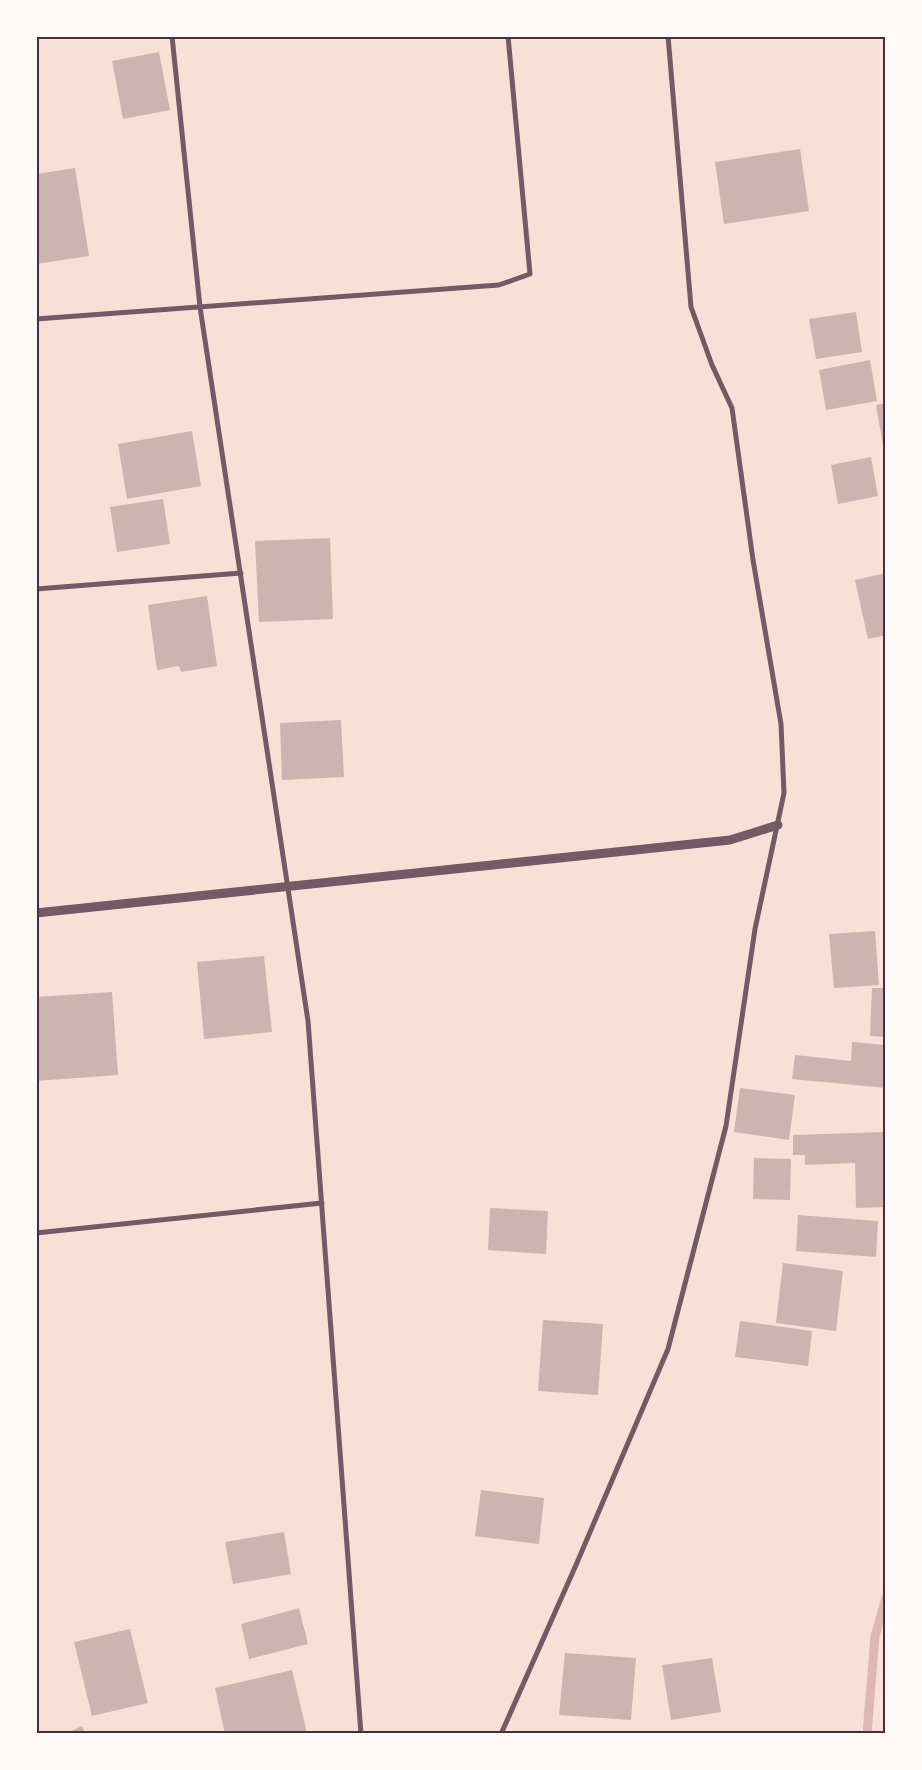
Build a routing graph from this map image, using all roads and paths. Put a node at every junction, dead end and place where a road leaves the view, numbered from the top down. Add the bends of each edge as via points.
1 (172, 36) edge
2 (508, 36) edge
3 (668, 36) edge
4 (200, 307) junction
5 (36, 319) edge
6 (241, 573) junction
7 (36, 589) edge
8 (778, 825) junction
9 (289, 886) junction
10 (36, 913) edge
11 (322, 1203) junction
12 (36, 1233) edge
13 (361, 1734) edge
14 (501, 1734) edge

1 - 4 street
2 - 4 street via 530,274 499,285
3 - 8 street via 691,307 732,408 753,560 781,724 784,793
4 - 5 street
4 - 6 street
6 - 7 street
6 - 9 street
8 - 9 street via 730,840
8 - 14 street via 755,929 726,1126 668,1349
9 - 10 street
9 - 11 street via 308,1021
11 - 12 street
11 - 13 street

